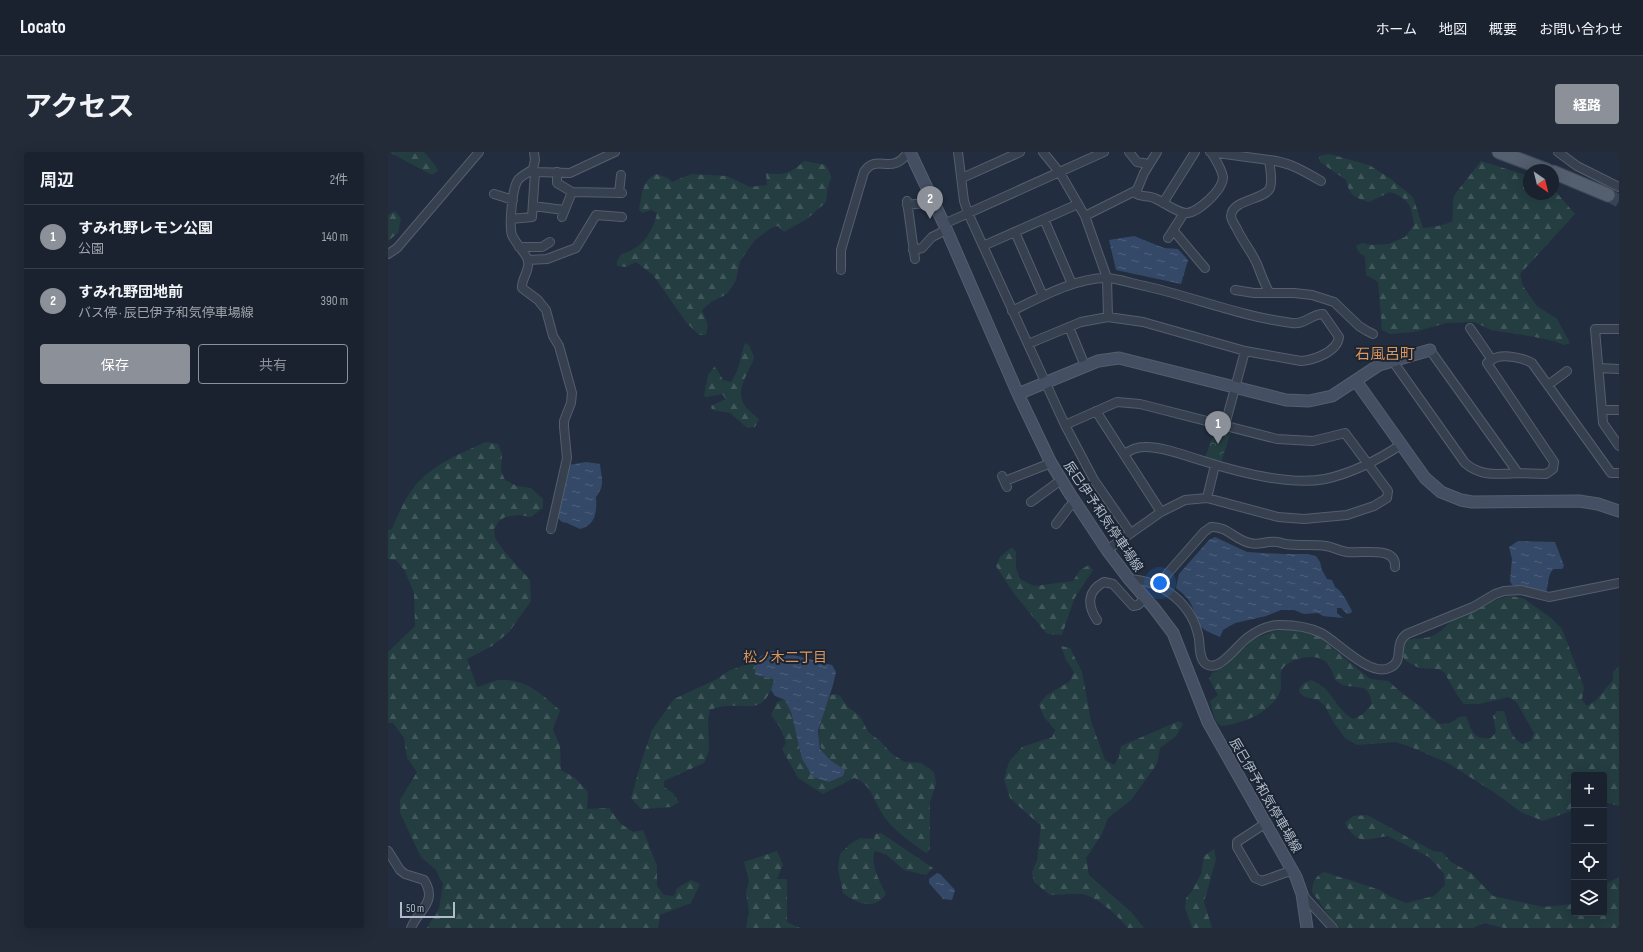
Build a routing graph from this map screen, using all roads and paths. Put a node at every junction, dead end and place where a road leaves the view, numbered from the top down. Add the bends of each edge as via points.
1 (479, 152) edge
2 (534, 152) edge
3 (615, 152) edge
4 (909, 152) edge
5 (958, 152) edge
6 (1020, 152) edge
7 (1043, 152) edge
8 (1104, 152) edge
9 (1129, 152) edge
10 (1157, 152) edge
11 (1195, 152) edge
12 (1210, 152) edge
13 (1499, 152) edge
14 (1558, 152) edge
15 (1269, 160) junction
16 (1150, 164) junction
17 (1531, 164) edge
18 (534, 170) junction
19 (557, 172) junction
20 (1060, 173) junction
21 (621, 175) dead end
22 (1559, 175) edge
23 (962, 178) junction
24 (1321, 181) dead end
25 (1619, 187) edge
26 (572, 192) junction
27 (1134, 192) junction
28 (494, 194) dead end
29 (1608, 195) tunnel mouth
30 (933, 199) junction
31 (513, 200) junction
32 (1163, 203) junction
33 (1078, 204) junction
34 (533, 206) junction
35 (1184, 212) junction
36 (968, 213) junction
37 (1085, 216) junction
38 (622, 217) dead end
39 (511, 219) junction
40 (1044, 219) junction
41 (945, 227) junction
42 (1173, 230) junction
43 (1015, 232) junction
44 (1168, 238) dead end
45 (550, 242) dead end
46 (983, 246) junction
47 (519, 247) junction
48 (913, 250) junction
49 (388, 254) edge
50 (915, 259) dead end
51 (528, 260) junction
52 (1206, 268) dead end
53 (841, 270) dead end
54 (1106, 278) junction
55 (1072, 284) junction
56 (1235, 290) dead end
57 (1269, 292) junction
58 (1043, 296) junction
59 (1012, 311) junction
60 (1108, 317) junction
61 (1069, 327) junction
62 (1470, 328) dead end
63 (1619, 330) edge
64 (1373, 334) dead end
65 (1028, 344) junction
66 (1430, 350) joint
67 (1244, 351) junction
68 (1392, 360) junction
69 (1492, 360) junction
70 (1085, 366) junction
71 (1599, 368) junction
72 (1619, 369) edge
73 (1567, 371) dead end
74 (1356, 381) junction
75 (1046, 383) junction
76 (1548, 385) junction
77 (1235, 386) junction
78 (1018, 394) junction
79 (1602, 410) junction
80 (1619, 410) edge
81 (1096, 411) junction
82 (1065, 424) junction
83 (1225, 425) junction
84 (1402, 444) junction
85 (1619, 446) edge
86 (1124, 454) junction
87 (1051, 463) junction
88 (1368, 464) junction
89 (1215, 465) junction
90 (1518, 473) junction
91 (1619, 473) edge
92 (1061, 480) junction
93 (1005, 481) dead end
94 (1207, 498) junction
95 (1031, 502) dead end
96 (1075, 502) junction
97 (1619, 511) edge
98 (1161, 512) junction
99 (1056, 524) dead end
100 (551, 529) dead end
101 (1130, 532) junction
102 (1107, 550) junction
103 (1395, 567) dead end
104 (1129, 579) junction
105 (1619, 583) edge
106 (1159, 587) junction
107 (1145, 598) junction
108 (1097, 620) dead end
109 (1266, 823) junction
110 (388, 851) edge
111 (1293, 870) junction
112 (1302, 894) junction
113 (411, 928) edge
114 (1307, 928) edge
115 (1333, 928) edge

1 - 49 street
2 - 18 street
3 - 19 street via 570,173
4 - 30 main road, 辰巳伊予和気停車場線
4 - 53 street via 900,162 874,163 866,168 841,250
5 - 23 street
6 - 23 street
7 - 20 street
8 - 20 street
9 - 16 street via 1137,162
10 - 16 street
11 - 32 street
12 - 15 street
12 - 35 street via 1223,175 1222,182 1210,199 1190,213
13 - 17 main road
14 - 25 street via 1576,166
15 - 24 street via 1295,166
15 - 57 street via 1269,189 1246,200 1237,207 1231,217
16 - 27 street
18 - 19 street
18 - 31 street via 517,181
18 - 34 street
19 - 26 street via 557,183
20 - 33 street
20 - 36 street
21 - 26 street via 620,193
22 - 29 main road
23 - 36 street
26 - 34 street via 563,214
27 - 32 street
27 - 37 street
28 - 31 street
30 - 41 main road, 辰巳伊予和気停車場線
30 - 48 street via 924,203 907,203
31 - 39 street
32 - 35 street
33 - 37 street
33 - 40 street
34 - 39 street via 532,217
35 - 42 street
36 - 41 street
36 - 46 street
37 - 54 street
38 - 51 street via 596,215 576,248 547,260
39 - 47 street via 512,234
40 - 43 street
40 - 55 street
41 - 48 street via 922,248
41 - 78 main road, 辰巳伊予和気停車場線
42 - 44 street
42 - 52 street via 1196,263
43 - 46 street
43 - 58 street
45 - 47 street via 542,247
46 - 59 street
47 - 51 street
48 - 50 street
51 - 100 street via 522,288 546,310 552,336 559,346 572,393 571,404 564,421 568,458
54 - 55 street
54 - 60 street
54 - 67 street via 1293,324 1323,314 1339,337 1336,346 1308,360 1291,360
55 - 58 street
56 - 57 street
57 - 64 street via 1312,295 1334,302 1359,326
58 - 59 street
59 - 65 street
60 - 61 street
60 - 67 street via 1143,322
61 - 65 street
61 - 70 street
62 - 69 street
63 - 71 street via 1596,329
65 - 75 street
66 - 68 main road
66 - 90 street
67 - 77 street
68 - 74 main road via 1379,365
68 - 90 street via 1465,463 1486,474
69 - 76 street via 1502,356 1528,360
69 - 90 street via 1487,363 1554,462 1553,469 1546,474
70 - 75 main road
70 - 77 main road via 1098,361 1125,359
71 - 72 street
71 - 79 street
73 - 76 street
74 - 77 main road via 1332,396 1309,401 1286,400
74 - 84 main road
75 - 78 main road
75 - 82 street
76 - 91 street via 1611,473
77 - 83 street
78 - 87 main road, 辰巳伊予和気停車場線
79 - 80 street
79 - 85 street via 1603,423
81 - 82 street
81 - 83 street via 1118,402 1140,404
81 - 86 street
82 - 101 street via 1094,480
83 - 88 street via 1277,440 1312,441 1345,433
84 - 88 street
84 - 97 main road via 1432,486 1451,497 1472,502 1579,501
86 - 89 street via 1144,446
86 - 98 street
87 - 92 main road, 辰巳伊予和気停車場線
87 - 93 street
88 - 89 street via 1324,479 1304,480 1284,479
88 - 94 street via 1388,491 1387,498 1374,506 1347,515 1304,519 1278,517
89 - 94 street
92 - 95 street
92 - 96 main road, 辰巳伊予和気停車場線
94 - 98 street via 1185,500
96 - 99 street
96 - 102 main road, 辰巳伊予和気停車場線
98 - 101 street
101 - 102 street
102 - 104 main road, 辰巳伊予和気停車場線
103 - 106 street via 1396,561 1393,556 1386,554 1352,553 1327,546 1277,542 1250,544 1221,527 1211,527 1168,573
104 - 106 street via 1141,580
104 - 107 main road, 辰巳伊予和気停車場線
105 - 106 street via 1549,597 1513,590 1496,594 1473,607 1407,634 1398,644 1399,654 1396,661 1384,670 1359,661 1322,633 1310,628 1279,625 1257,632 1241,643 1220,664 1210,666 1205,664 1202,658 1195,626 1186,607
107 - 108 street via 1133,606 1113,584 1104,582 1096,586 1090,596 1093,614
107 - 109 main road, 辰巳伊予和気停車場線 via 1173,633 1208,722
109 - 111 main road, 辰巳伊予和気停車場線
109 - 111 street via 1237,842 1237,847 1258,880 1262,881
110 - 113 street via 400,870 424,880 428,886 430,896
111 - 112 main road, 辰巳伊予和気停車場線
112 - 114 main road, 辰巳伊予和気停車場線
112 - 115 street

